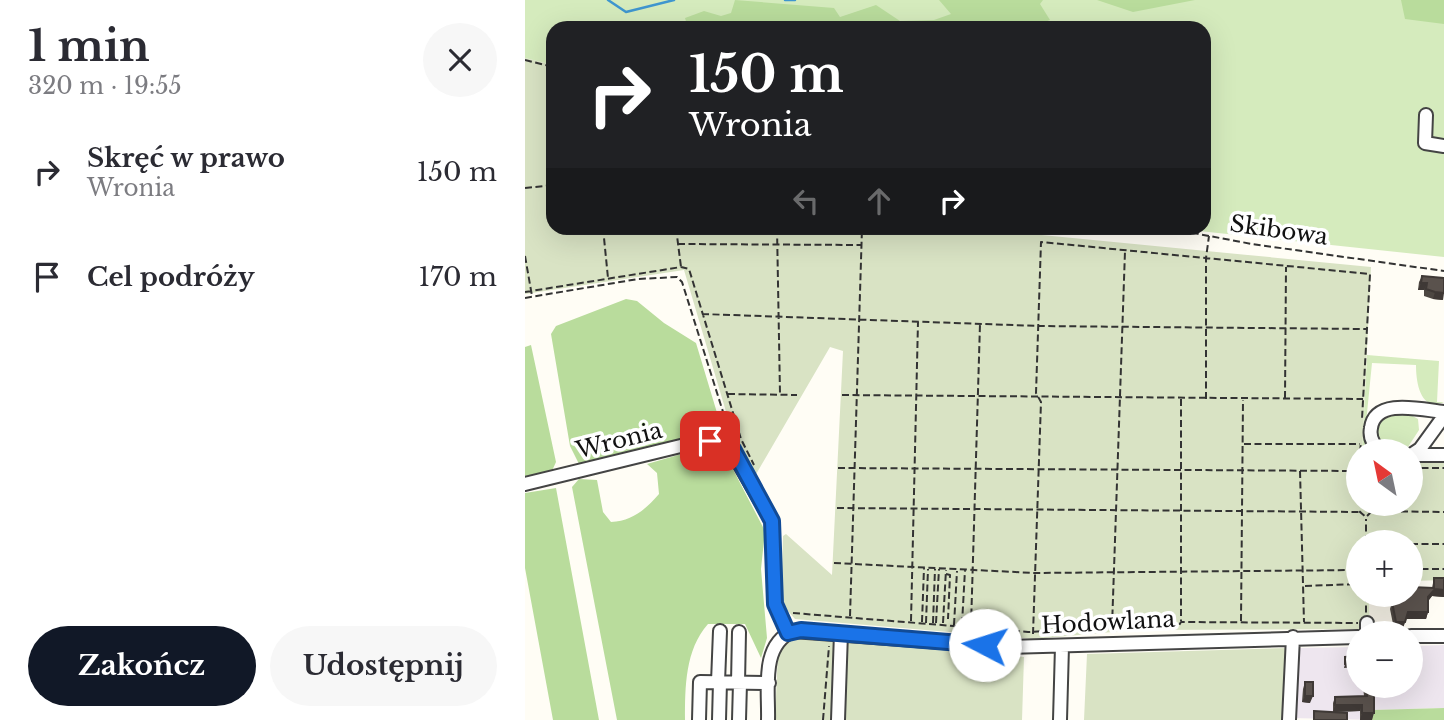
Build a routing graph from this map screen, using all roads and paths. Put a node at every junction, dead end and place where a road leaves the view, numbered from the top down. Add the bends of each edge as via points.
1 (525, 60) edge
2 (546, 65) edge
3 (1426, 115) dead end
4 (1444, 146) edge
5 (546, 186) edge
6 (525, 188) edge
7 (604, 235) edge
8 (677, 235) edge
9 (777, 235) edge
10 (862, 235) edge
11 (1209, 235) joint
12 (678, 244) junction
13 (777, 245) junction
14 (862, 245) junction
15 (1125, 250) junction
16 (525, 256) edge
17 (1206, 258) junction
18 (1286, 266) junction
19 (681, 267) junction
20 (1444, 271) edge
21 (609, 279) junction
22 (531, 291) junction
23 (525, 292) edge
24 (532, 297) junction
25 (525, 298) edge
26 (702, 314) junction
27 (779, 317) junction
28 (860, 320) junction
29 (918, 322) junction
30 (980, 324) junction
31 (1038, 326) junction
32 (1121, 326) junction
33 (1206, 327) junction
34 (1286, 328) junction
35 (1367, 329) junction
36 (727, 394) junction
37 (780, 394) junction
38 (797, 395) dead end
39 (842, 395) dead end
40 (857, 395) junction
41 (917, 396) junction
42 (978, 397) junction
43 (1038, 397) junction
44 (1118, 397) junction
45 (1181, 398) junction
46 (1286, 398) junction
47 (1364, 398) junction
48 (1206, 399) junction
49 (1243, 399) junction
50 (1425, 410) junction
51 (1444, 414) edge
52 (1362, 421) dead end
53 (1444, 427) edge
54 (1362, 433) dead end
55 (1361, 439) edge
56 (1372, 439) edge
57 (1421, 439) edge
58 (1444, 443) edge
59 (1243, 444) junction
60 (1346, 444) edge
61 (1423, 445) edge
62 (729, 446) junction
63 (1423, 452) edge
64 (1423, 454) edge
65 (1423, 455) edge
66 (1444, 455) edge
67 (754, 466) dead end
68 (838, 468) dead end
69 (855, 468) junction
70 (1423, 468) edge
71 (1444, 468) edge
72 (915, 469) junction
73 (976, 469) junction
74 (1038, 470) junction
75 (1116, 470) junction
76 (1181, 470) junction
77 (1242, 471) junction
78 (1300, 471) junction
79 (1346, 471) edge
80 (525, 484) edge
81 (837, 508) dead end
82 (854, 508) junction
83 (914, 508) junction
84 (975, 508) junction
85 (1037, 509) junction
86 (1115, 509) junction
87 (1182, 509) junction
88 (1243, 510) junction
89 (1301, 511) junction
90 (1346, 512) edge
91 (1423, 512) edge
92 (1444, 512) edge
93 (1366, 517) edge
94 (1366, 530) edge
95 (1423, 544) edge
96 (1444, 544) edge
97 (834, 563) dead end
98 (852, 564) junction
99 (912, 567) junction
100 (924, 568) junction
101 (928, 568) junction
102 (937, 568) junction
103 (946, 569) junction
104 (957, 569) junction
105 (965, 569) junction
106 (1423, 569) edge
107 (1444, 569) edge
108 (973, 570) junction
109 (1303, 570) junction
110 (1346, 570) edge
111 (1182, 571) junction
112 (1242, 571) junction
113 (1113, 572) junction
114 (1035, 573) junction
115 (946, 575) junction
116 (1346, 584) edge
117 (1304, 586) junction
118 (793, 612) dead end
119 (850, 617) junction
120 (948, 619) dead end
121 (911, 622) junction
122 (1181, 622) junction
123 (1241, 622) junction
124 (924, 623) junction
125 (1304, 623) junction
126 (935, 624) junction
127 (943, 625) junction
128 (954, 626) junction
129 (962, 626) junction
130 (971, 627) junction
131 (1346, 627) edge
132 (1112, 628) junction
133 (720, 631) dead end
134 (739, 632) dead end
135 (1033, 632) junction
136 (788, 633) junction
137 (841, 633) junction
138 (1423, 636) edge
139 (1444, 636) edge
140 (1293, 637) junction
141 (1346, 637) edge
142 (1062, 646) junction
143 (840, 647) junction
144 (1033, 647) junction
145 (719, 682) junction
146 (739, 683) junction
147 (769, 683) junction
148 (699, 720) edge
149 (719, 720) edge
150 (739, 720) edge
151 (768, 720) edge
152 (824, 720) edge
153 (838, 720) edge
154 (1060, 720) edge
155 (1289, 720) edge

1 - 2 path
3 - 4 street via 1425,143
5 - 6 path
7 - 21 path
8 - 12 path
9 - 13 path
10 - 14 path
11 - 17 path
11 - 20 path, Skibowa
12 - 13 path
12 - 19 path
13 - 14 path
13 - 27 path
14 - 28 path
15 - 17 path
15 - 31 path via 1041,242
15 - 32 path
16 - 22 path
17 - 18 path
17 - 33 path
18 - 34 path
18 - 35 path via 1370,274
19 - 21 path
19 - 26 path via 690,271
21 - 22 path
22 - 23 path
22 - 24 path
24 - 25 path
24 - 62 path via 677,276 730,436
26 - 27 path
26 - 36 path
27 - 28 path
27 - 37 path
28 - 29 path
28 - 40 path
29 - 30 path
29 - 41 path
30 - 31 path
30 - 42 path
31 - 32 path
31 - 43 path
32 - 33 path
32 - 44 path
33 - 34 path
33 - 48 path
34 - 35 path
34 - 46 path
35 - 47 path
36 - 37 path
36 - 67 path
37 - 38 path
39 - 40 path
40 - 41 path
40 - 69 path
41 - 42 path
41 - 72 path
42 - 43 path
42 - 73 path
43 - 44 path
43 - 74 path
44 - 45 path
44 - 75 path
45 - 48 path
45 - 76 path
46 - 47 path
46 - 49 path
47 - 52 path
48 - 49 path
49 - 59 path
50 - 51 street
50 - 56 street via 1390,408 1378,414 1370,431
50 - 57 street via 1429,420
51 - 61 street
53 - 63 street via 1430,450
54 - 55 path
58 - 64 street via 1438,452
59 - 60 path
59 - 77 path
62 - 80 street, Wronia via 716,441 693,443
62 - 136 street via 772,521 775,604
65 - 66 street
68 - 69 path
69 - 72 path
69 - 82 path
70 - 71 path
72 - 73 path
72 - 83 path
73 - 74 path
73 - 84 path
74 - 75 path
74 - 85 path
75 - 76 path
75 - 86 path
76 - 77 path
76 - 87 path
77 - 78 path
77 - 88 path
78 - 79 path
78 - 89 path
81 - 82 path
82 - 83 path
82 - 98 path
83 - 84 path
83 - 99 path
84 - 85 path
84 - 108 path
85 - 86 path
85 - 114 path
86 - 87 path
86 - 113 path
87 - 88 path
87 - 111 path
88 - 89 path
88 - 112 path
89 - 90 path
89 - 109 path
91 - 92 path
93 - 94 path
95 - 96 path
97 - 98 path
98 - 99 path
98 - 119 path
99 - 100 path
99 - 121 path
100 - 101 path
100 - 124 path
101 - 102 path
101 - 124 path
102 - 103 path
102 - 126 path
103 - 104 path
103 - 115 path
104 - 105 path
104 - 128 path
105 - 108 path
105 - 129 path
106 - 107 path
108 - 114 path
108 - 130 path
109 - 110 path
109 - 112 path
109 - 117 path
111 - 112 path
111 - 113 path
111 - 122 path
112 - 123 path
113 - 114 path
113 - 132 path
114 - 135 path
115 - 120 path via 950,575
115 - 127 path
116 - 117 path
117 - 125 path
118 - 119 path
119 - 121 path
121 - 124 path
122 - 123 path
122 - 132 path via 1178,628
123 - 125 path
124 - 126 path
125 - 131 path
126 - 127 path
127 - 128 path
128 - 129 path
129 - 130 path
130 - 135 path
132 - 135 path
133 - 145 street
134 - 146 street
135 - 144 path
136 - 137 street, Hodowlana
136 - 147 street via 773,648
137 - 143 street
137 - 144 street, Hodowlana
138 - 139 street
140 - 141 street, Hodowlana
140 - 142 street, Hodowlana
140 - 155 street
142 - 144 street, Hodowlana
142 - 154 street
143 - 152 path via 827,646
143 - 153 street
145 - 146 street
145 - 148 street via 700,682
145 - 149 street
146 - 147 street
146 - 150 street
147 - 151 street

